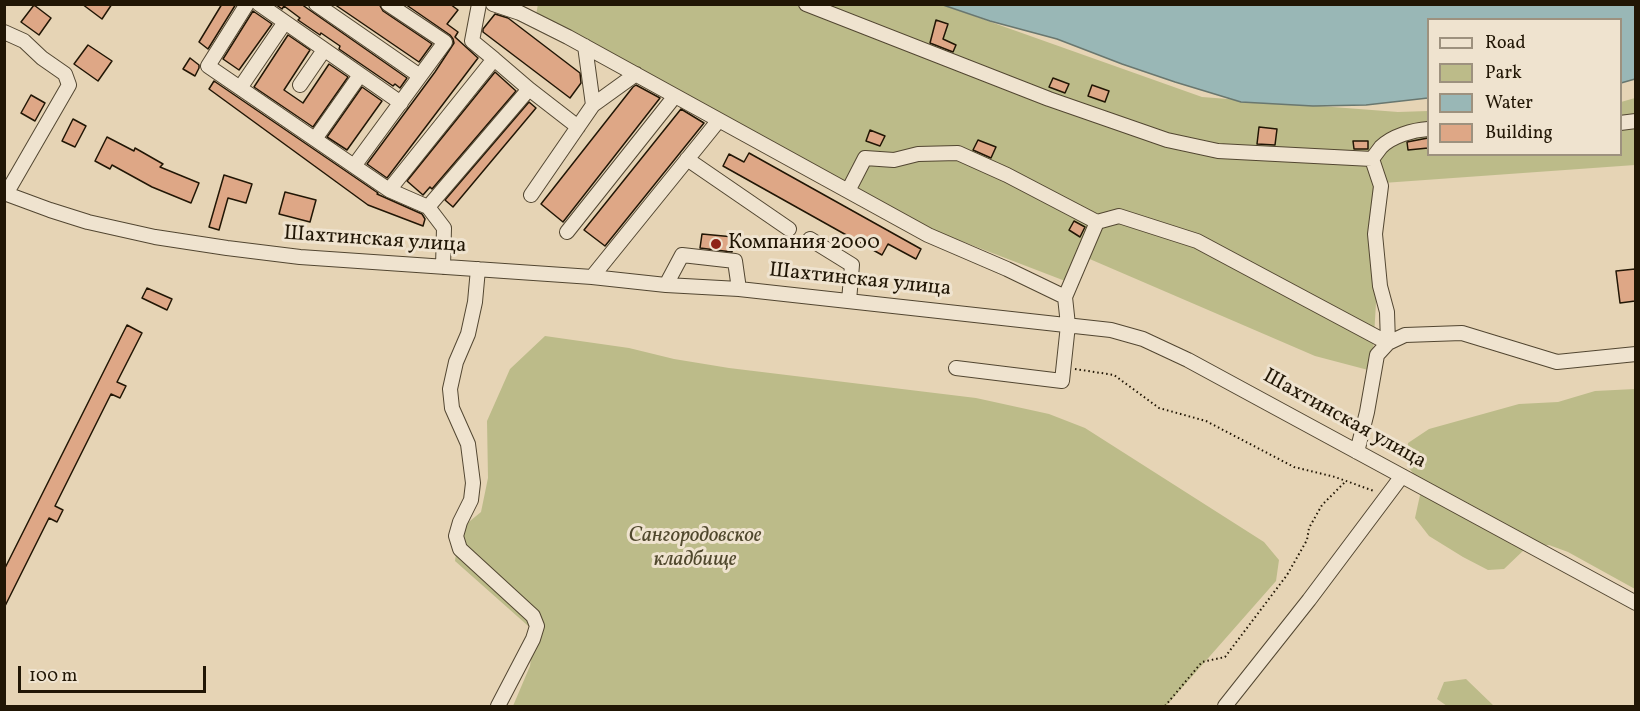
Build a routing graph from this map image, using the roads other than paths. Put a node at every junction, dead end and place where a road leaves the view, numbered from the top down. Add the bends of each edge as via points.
1 (247, 4) edge
2 (259, 4) edge
3 (316, 4) edge
4 (388, 4) edge
5 (479, 4) edge
6 (493, 4) edge
7 (806, 4) edge
8 (285, 22) junction
9 (4, 32) edge
10 (585, 46) junction
11 (324, 50) junction
12 (494, 59) junction
13 (636, 74) junction
14 (360, 75) junction
15 (420, 76) junction
16 (300, 85) dead end
17 (240, 88) junction
18 (529, 89) junction
19 (675, 96) junction
20 (400, 103) junction
21 (593, 105) junction
22 (719, 120) junction
23 (578, 128) junction
24 (1427, 129) edge
25 (315, 139) junction
26 (687, 159) junction
27 (1372, 159) junction
28 (354, 166) junction
29 (389, 190) junction
30 (848, 191) junction
31 (5, 193) edge
32 (531, 195) dead end
33 (428, 207) junction
34 (1097, 222) junction
35 (789, 228) dead end
36 (567, 232) dead end
37 (810, 239) dead end
38 (443, 267) junction
39 (478, 269) junction
40 (592, 278) junction
41 (666, 285) junction
42 (739, 289) junction
43 (1065, 297) junction
44 (849, 301) junction
45 (1068, 325) junction
46 (1388, 343) junction
47 (1635, 354) edge
48 (956, 368) dead end
49 (1357, 452) junction
50 (1402, 476) junction
51 (1635, 603) edge
52 (498, 706) edge
53 (1226, 706) edge

1 - 17 street via 208,66
2 - 8 street
3 - 15 street
4 - 15 street via 445,42
5 - 12 street via 472,41
6 - 10 street via 520,13
7 - 27 street via 1049,99 1167,140 1218,151
8 - 11 street
8 - 17 street
9 - 31 street via 24,41 65,74 69,85
10 - 13 street
10 - 21 street
11 - 14 street
11 - 16 street
12 - 18 street
12 - 29 street
13 - 19 street
13 - 21 street
14 - 20 street
14 - 25 street
15 - 20 street
17 - 25 street
18 - 23 street
18 - 33 street
19 - 22 street
19 - 36 street
20 - 28 street
21 - 23 street
22 - 26 street
22 - 30 street
23 - 32 street
24 - 27 street via 1396,137
25 - 28 street
26 - 35 street
26 - 40 street
27 - 46 street via 1381,186 1375,234
28 - 29 street
29 - 33 street
30 - 34 street via 865,158 894,160 918,154 958,153
30 - 43 street via 928,235
31 - 38 street, Шахтинская улица via 88,222 155,237 300,257
33 - 38 street via 444,228
34 - 43 street
34 - 46 street via 1119,216 1197,241
37 - 44 street via 852,265
38 - 39 street, Шахтинская улица
39 - 40 street, Шахтинская улица
39 - 52 street via 468,334 450,388 452,408 468,444 473,483 471,500 456,536 460,549 533,616 537,626
40 - 41 street, Шахтинская улица
41 - 42 street, Шахтинская улица
41 - 42 street via 682,255 735,261
42 - 44 street, Шахтинская улица
43 - 45 street
44 - 45 street, Шахтинская улица
45 - 48 street via 1062,381
45 - 49 street, Шахтинская улица via 1143,339
46 - 47 street via 1405,335 1462,333 1557,362
46 - 49 street via 1377,356
49 - 50 street, Шахтинская улица
50 - 51 street, Шахтинская улица
50 - 53 street

